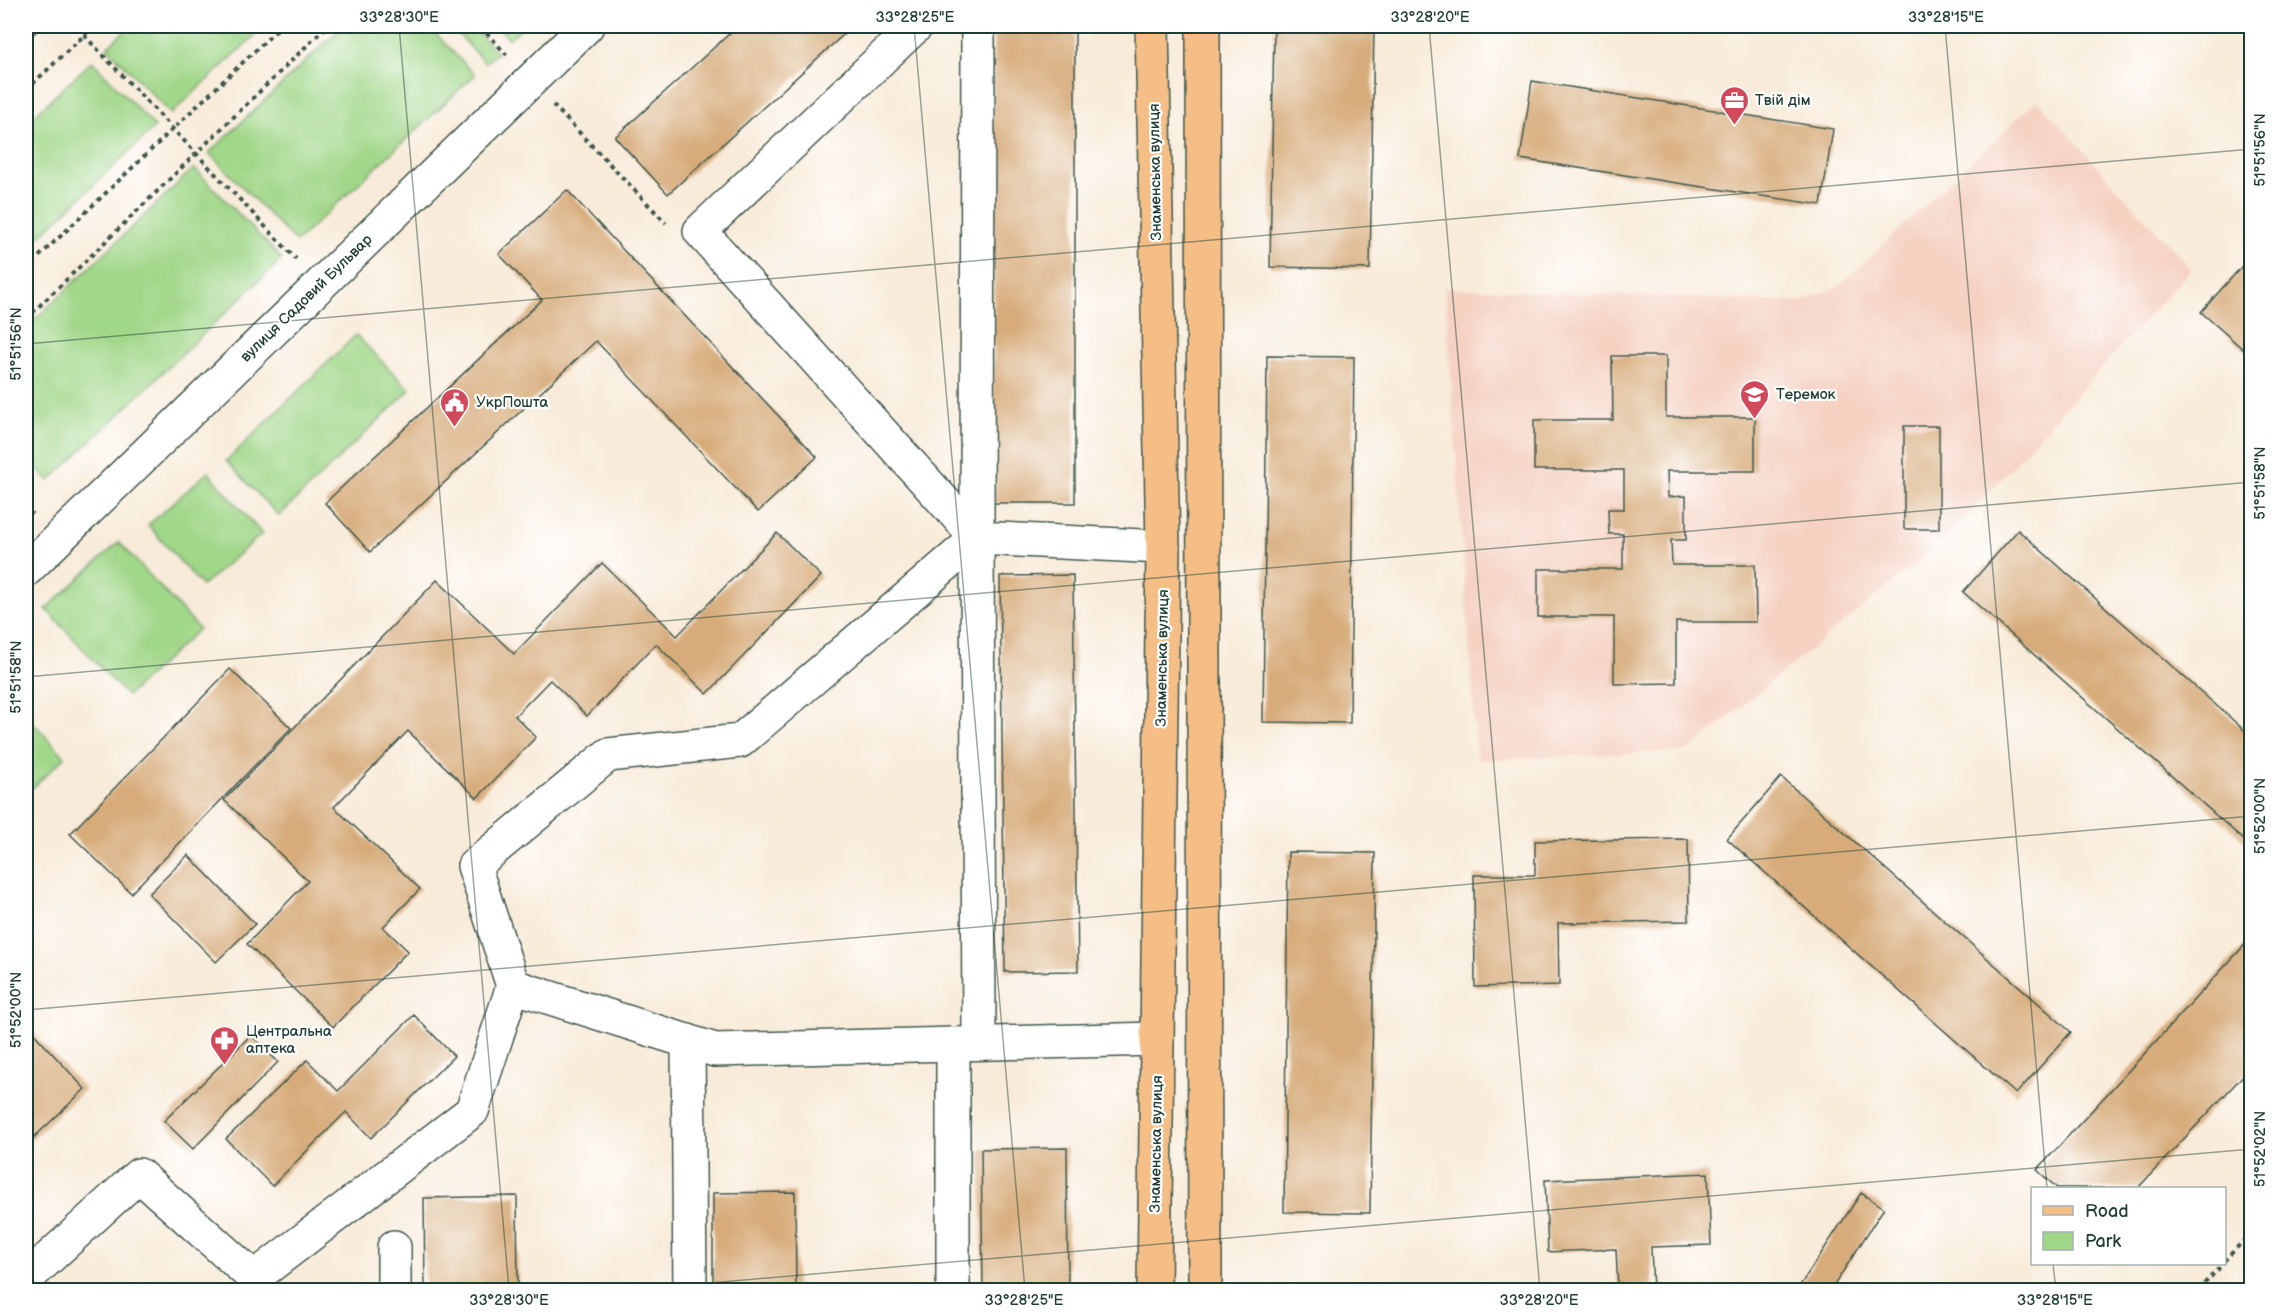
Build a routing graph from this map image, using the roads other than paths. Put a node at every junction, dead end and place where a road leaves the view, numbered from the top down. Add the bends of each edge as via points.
1 (587, 26) edge
2 (916, 26) edge
3 (978, 26) edge
4 (1152, 26) edge
5 (1203, 26) edge
6 (977, 538) junction
7 (1163, 547) junction
8 (26, 570) edge
9 (513, 986) junction
10 (1157, 1039) junction
11 (688, 1041) junction
12 (966, 1044) junction
13 (394, 1247) dead end
14 (26, 1279) edge
15 (394, 1290) edge
16 (690, 1290) edge
17 (953, 1290) edge
18 (1154, 1290) edge
19 (1205, 1290) edge

1 - 8 street, вулиця Садовий Бульвар
2 - 6 street via 700,231
3 - 6 street
4 - 7 main road, Знаменська вулиця
5 - 19 main road
6 - 7 street
6 - 9 street via 740,741 608,755 474,866
6 - 12 street
7 - 10 main road, Знаменська вулиця
9 - 11 street
9 - 14 street via 472,1110 254,1278 139,1175
10 - 12 street
10 - 18 main road, Знаменська вулиця
11 - 12 street via 715,1050
11 - 16 street
12 - 17 street
13 - 15 street

